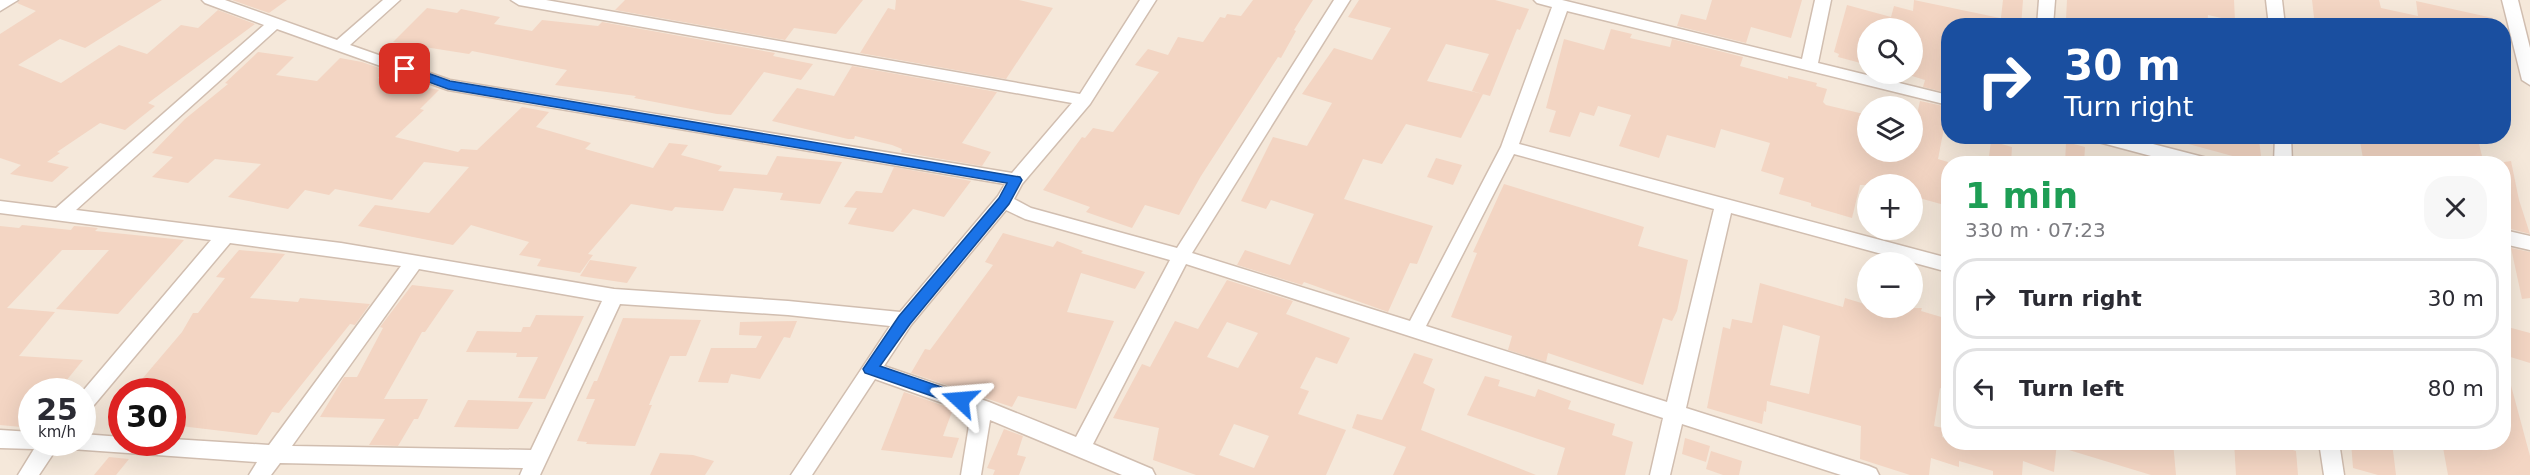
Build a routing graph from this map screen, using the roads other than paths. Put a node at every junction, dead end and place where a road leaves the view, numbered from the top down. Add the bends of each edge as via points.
1 (10, 0) edge
2 (210, 0) edge
3 (392, 0) edge
4 (519, 0) edge
5 (1148, 0) edge
6 (1342, 0) edge
7 (1542, 0) edge
8 (1822, 0) edge
9 (2047, 0) edge
10 (2274, 0) edge
11 (1561, 5) junction
12 (0, 6) edge
13 (2511, 6) edge
14 (2530, 16) edge
15 (2045, 18) edge
16 (2276, 18) edge
17 (276, 22) junction
18 (339, 46) junction
19 (1809, 65) junction
20 (2530, 80) edge
21 (1941, 98) edge
22 (1084, 100) junction
23 (2128, 144) edge
24 (1509, 147) junction
25 (2176, 156) edge
26 (1016, 180) junction
27 (1004, 201) junction
28 (1724, 204) junction
29 (0, 207) edge
30 (59, 214) junction
31 (225, 236) junction
32 (2511, 239) edge
33 (2530, 243) edge
34 (1181, 256) junction
35 (416, 261) junction
36 (1941, 263) edge
37 (614, 296) junction
38 (904, 320) junction
39 (1415, 330) junction
40 (870, 369) junction
41 (96, 388) edge
42 (982, 408) junction
43 (1673, 414) junction
44 (0, 439) edge
45 (18, 440) edge
46 (96, 444) edge
47 (1080, 449) junction
48 (2330, 450) edge
49 (276, 454) junction
50 (41, 456) edge
51 (535, 467) edge
52 (28, 475) edge
53 (259, 475) edge
54 (801, 475) edge
55 (971, 475) edge
56 (1145, 475) edge
57 (1660, 475) edge
58 (1869, 475) edge
59 (2334, 475) edge

1 - 12 street
2 - 17 street
3 - 18 street
4 - 22 street
5 - 22 street
6 - 34 street
7 - 11 street
8 - 19 street
9 - 15 street
10 - 16 street
11 - 19 street
11 - 24 street
13 - 14 street
13 - 20 street
17 - 18 street
17 - 30 street
18 - 26 street via 448,85
19 - 21 street
22 - 26 street
23 - 25 street
24 - 28 street
24 - 39 street
26 - 27 street
27 - 34 street via 1025,213
27 - 38 street
28 - 36 street
28 - 43 street
29 - 30 street
30 - 31 street
31 - 35 street
31 - 41 street
32 - 33 street
34 - 39 street
34 - 47 street
35 - 37 street
35 - 49 street
37 - 38 street
37 - 51 street
38 - 40 street
39 - 43 street
40 - 42 street
40 - 54 street
42 - 47 street
42 - 55 street
43 - 57 street
43 - 58 street
44 - 45 street
46 - 49 street
47 - 56 street
48 - 59 street
49 - 51 street
49 - 53 street
50 - 52 street

